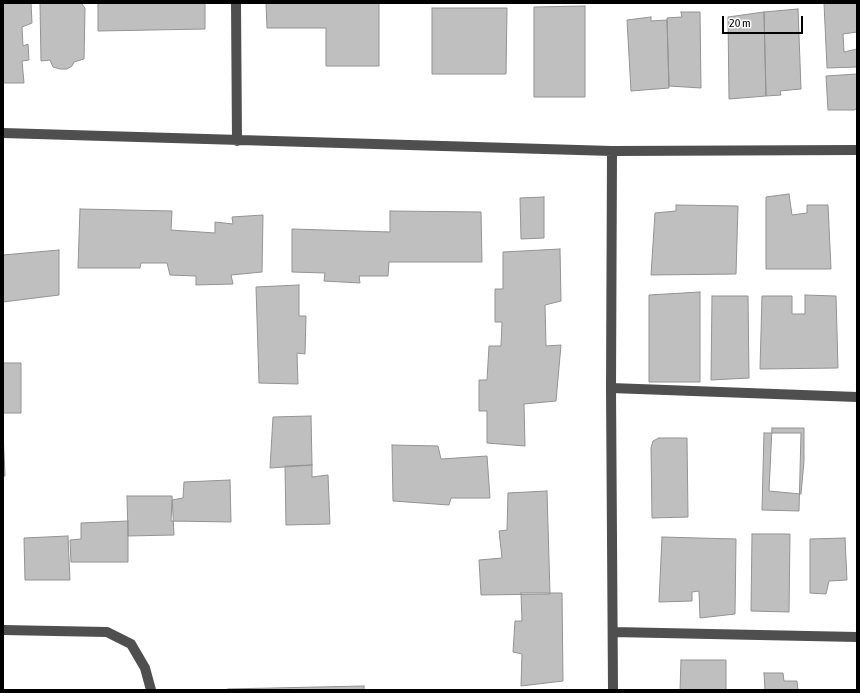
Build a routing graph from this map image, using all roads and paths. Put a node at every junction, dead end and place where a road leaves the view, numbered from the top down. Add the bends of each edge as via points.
1 (236, 3) edge
2 (3, 133) edge
3 (237, 141) junction
4 (857, 150) edge
5 (612, 151) junction
6 (611, 388) junction
7 (857, 397) edge
8 (3, 630) edge
9 (613, 632) junction
10 (857, 637) edge
11 (151, 690) edge
12 (614, 690) edge

1 - 3 street
2 - 3 street
3 - 5 street
4 - 5 street
5 - 6 street
6 - 7 street
6 - 9 street
8 - 11 street via 107,632 131,644 146,668
9 - 10 street
9 - 12 street

